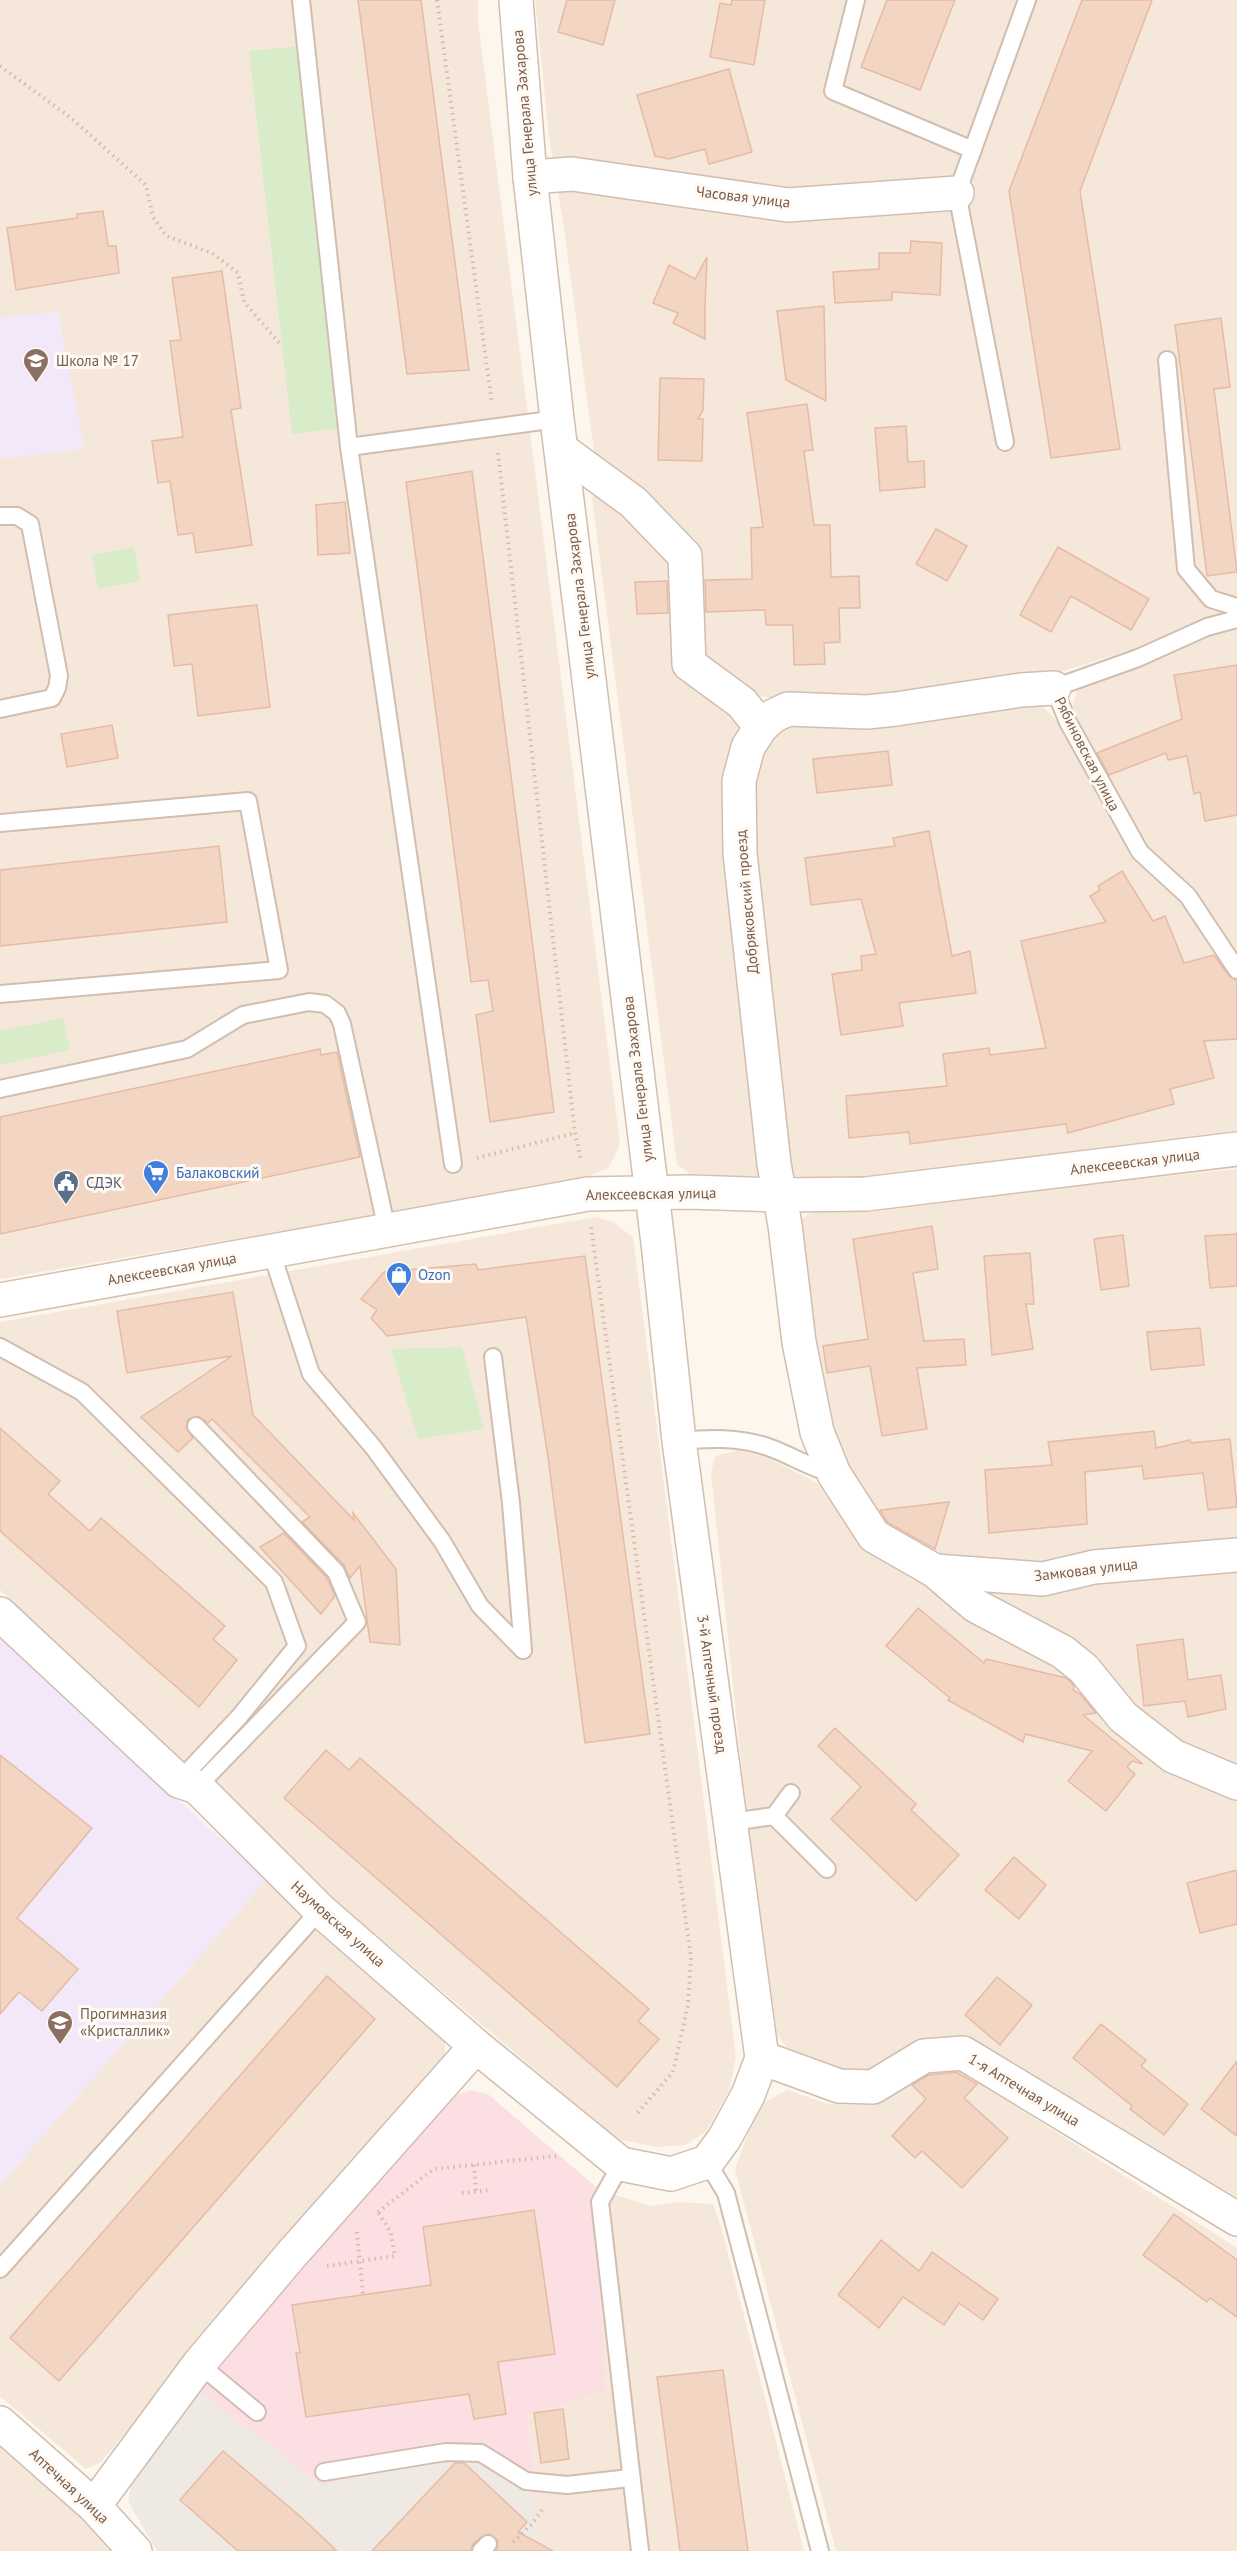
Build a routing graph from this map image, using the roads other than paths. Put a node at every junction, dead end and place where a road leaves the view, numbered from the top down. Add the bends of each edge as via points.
1 (300, 0) edge
2 (516, 0) edge
3 (856, 0) edge
4 (1027, 0) edge
5 (973, 150) junction
6 (530, 177) junction
7 (957, 193) junction
8 (1167, 360) dead end
9 (557, 418) junction
10 (1005, 442) dead end
11 (349, 447) junction
12 (562, 450) junction
13 (0, 516) edge
14 (1237, 606) edge
15 (1237, 619) edge
16 (1054, 688) junction
17 (0, 709) edge
18 (761, 727) junction
19 (0, 823) edge
20 (1237, 970) edge
21 (0, 994) edge
22 (0, 1089) edge
23 (1237, 1149) edge
24 (453, 1164) road end
25 (651, 1192) junction
26 (779, 1195) junction
27 (387, 1230) junction
28 (271, 1251) junction
29 (0, 1300) edge
30 (0, 1347) edge
31 (493, 1357) dead end
32 (196, 1426) dead end
33 (679, 1441) junction
34 (834, 1474) junction
35 (1237, 1555) edge
36 (935, 1571) junction
37 (0, 1614) edge
38 (1237, 1783) edge
39 (188, 1784) junction
40 (791, 1792) dead end
41 (774, 1816) junction
42 (731, 1822) junction
43 (827, 1869) dead end
44 (320, 1910) junction
45 (476, 2046) junction
46 (762, 2058) junction
47 (707, 2162) junction
48 (621, 2164) junction
49 (1237, 2219) edge
50 (0, 2269) edge
51 (199, 2364) junction
52 (257, 2412) dead end
53 (0, 2423) edge
54 (324, 2472) dead end
55 (630, 2478) junction
56 (94, 2506) junction
57 (135, 2551) edge
58 (640, 2551) edge
59 (820, 2551) edge

1 - 11 lane
2 - 6 street, улица Генерала Захарова
3 - 5 lane via 833,92
4 - 5 lane
5 - 7 lane
6 - 7 street, Часовая улица via 572,174 788,205
6 - 9 street, улица Генерала Захарова
7 - 10 lane
8 - 14 lane via 1186,569 1211,599
9 - 11 lane
9 - 12 street, улица Генерала Захарова
11 - 24 lane
12 - 18 street via 633,502 685,556 689,664 742,703
12 - 25 street, улица Генерала Захарова
13 - 17 lane via 17,516 30,525 34,535 59,676 52,698
15 - 16 lane via 1207,627
16 - 18 street, Рябиновская улица via 896,710 788,709
16 - 20 lane, Рябиновская улица via 1068,722 1140,852 1188,896
18 - 26 street, Добряковский проезд via 748,747 739,781 740,853
19 - 21 lane via 248,801 279,970
22 - 27 lane via 187,1049 243,1016 309,1002 325,1004 342,1023
23 - 26 street, Алексеевская улица via 866,1194
25 - 26 street, Алексеевская улица
25 - 27 street, Алексеевская улица via 588,1194
25 - 33 street, 3-й Аптечный проезд
26 - 34 street via 799,1342 815,1421
27 - 28 street, Алексеевская улица
28 - 29 street, Алексеевская улица
28 - 31 lane via 311,1374 374,1448 442,1541 480,1606 523,1650 511,1503
30 - 39 lane via 81,1392 274,1582 297,1646
32 - 39 lane via 336,1572 357,1622
33 - 34 lane via 718,1437 768,1447
33 - 42 street, 3-й Аптечный проезд
34 - 36 street via 874,1536
35 - 36 street, Замковая улица via 1094,1567 1043,1579
36 - 38 street via 976,1606 1063,1652 1084,1669 1123,1717 1173,1756
37 - 39 street, Наумовская улица
39 - 44 street, Наумовская улица
40 - 41 lane
41 - 42 lane
41 - 43 lane
42 - 46 street, 3-й Аптечный проезд
44 - 45 street, Наумовская улица
44 - 50 lane
45 - 48 street, Наумовская улица
45 - 51 street
46 - 47 street, 3-й Аптечный проезд via 748,2095
46 - 49 street, 1-я Аптечная улица via 839,2086 873,2087 924,2056 963,2054
47 - 48 street, Наумовская улица via 670,2174
47 - 59 lane via 726,2193
48 - 55 lane via 600,2202
51 - 52 lane
51 - 56 street
53 - 56 street, Аптечная улица
54 - 55 lane via 446,2452 481,2454 526,2481 567,2485
55 - 58 lane
56 - 57 street, Аптечная улица

